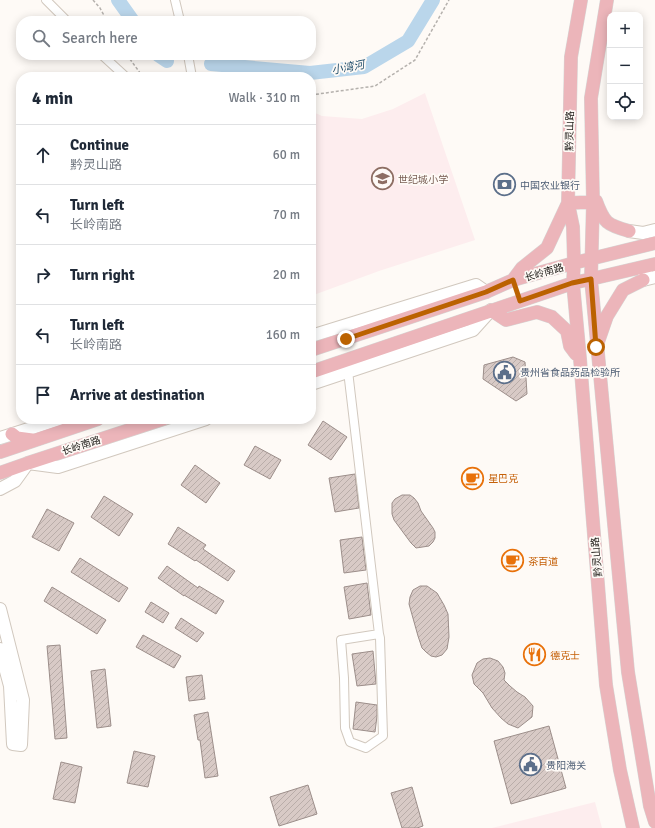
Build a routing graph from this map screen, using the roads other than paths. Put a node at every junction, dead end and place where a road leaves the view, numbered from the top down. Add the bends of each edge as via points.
1 (46, 0) edge
2 (175, 0) edge
3 (582, 0) edge
4 (607, 0) edge
5 (62, 16) edge
6 (179, 16) edge
7 (107, 60) edge
8 (189, 60) edge
9 (121, 72) edge
10 (191, 72) edge
11 (593, 197) junction
12 (568, 203) junction
13 (655, 230) edge
14 (629, 231) joint
15 (644, 242) edge
16 (592, 259) junction
17 (574, 263) junction
18 (651, 265) edge
19 (591, 279) junction
20 (649, 279) edge
21 (513, 280) junction
22 (572, 283) junction
23 (486, 292) junction
24 (520, 301) junction
25 (491, 310) junction
26 (316, 334) edge
27 (316, 348) edge
28 (597, 351) junction
29 (580, 359) junction
30 (316, 370) edge
31 (348, 371) junction
32 (316, 382) edge
33 (44, 424) edge
34 (83, 424) edge
35 (148, 424) edge
36 (191, 424) edge
37 (6, 436) edge
38 (34, 440) junction
39 (0, 451) edge
40 (0, 456) edge
41 (28, 463) junction
42 (2, 472) edge
43 (0, 489) edge
44 (0, 609) edge
45 (379, 634) junction
46 (0, 649) edge
47 (655, 822) edge
48 (634, 828) edge

1 - 5 street
2 - 6 street
3 - 12 main road, 黔灵山路 via 571,57
4 - 11 main road via 591,98
7 - 9 street
8 - 10 street
11 - 12 main road
11 - 14 main road via 602,217 613,227
11 - 16 main road
12 - 17 main road, 黔灵山路 via 573,227
12 - 21 main road via 547,248 522,268
13 - 15 main road
14 - 15 main road
15 - 16 main road
15 - 18 main road
16 - 17 main road, 长岭南路
16 - 19 main road, 黔灵山路
17 - 21 main road, 长岭南路
17 - 22 main road, 黔灵山路
18 - 19 main road
18 - 20 main road
19 - 22 main road, 长岭南路
19 - 28 main road, 黔灵山路
20 - 28 main road via 623,290 607,316
21 - 23 main road, 长岭南路
21 - 24 main road
22 - 24 main road, 长岭南路
22 - 29 main road, 黔灵山路
23 - 26 main road via 476,284
23 - 27 main road, 长岭南路
24 - 25 main road, 长岭南路
25 - 29 main road via 506,320 537,312 552,317 567,331 570,346
25 - 30 main road, 长岭南路
25 - 31 main road via 473,330
28 - 29 main road
28 - 47 main road, 黔灵山路 via 628,672 650,806
29 - 48 main road, 黔灵山路 via 606,685 620,770
31 - 32 main road
31 - 45 street
33 - 37 main road
34 - 38 main road, 长岭南路
35 - 41 main road, 长岭南路
36 - 41 main road via 58,467
37 - 38 main road
37 - 39 main road
38 - 39 main road, 长岭南路
40 - 42 main road
41 - 42 main road, 长岭南路
41 - 43 main road via 15,482
44 - 46 main road via 23,700 21,745 13,744 10,686
45 - 45 street via 383,736 366,748 350,742 345,728 341,640

